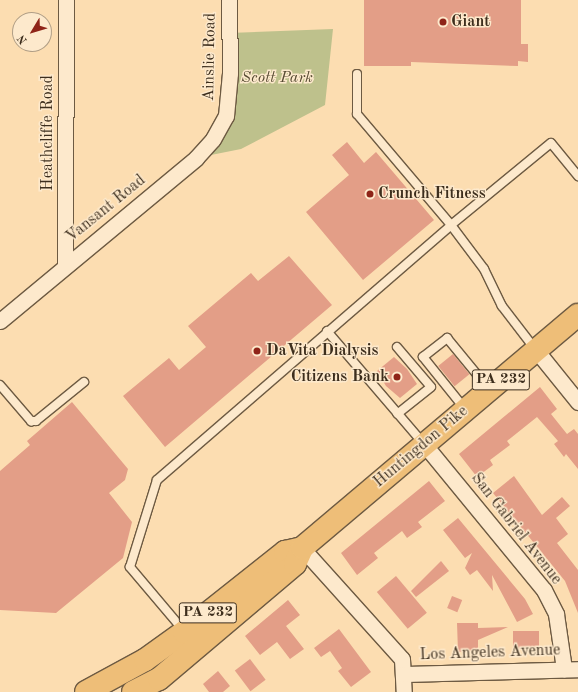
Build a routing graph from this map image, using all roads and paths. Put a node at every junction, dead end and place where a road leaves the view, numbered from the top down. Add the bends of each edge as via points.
1 (66, 0) edge
2 (229, 0) edge
3 (357, 74) dead end
4 (226, 116) joint
5 (578, 176) edge
6 (451, 225) junction
7 (65, 266) junction
8 (578, 315) edge
9 (0, 321) edge
10 (327, 331) junction
11 (397, 347) dead end
12 (536, 350) junction
13 (84, 382) dead end
14 (0, 385) edge
15 (490, 390) junction
16 (578, 402) edge
17 (466, 410) junction
18 (397, 414) junction
19 (424, 444) junction
20 (302, 548) junction
21 (184, 632) junction
22 (571, 669) edge
23 (404, 674) junction
24 (154, 685) edge
25 (86, 692) edge
26 (133, 692) edge
27 (404, 692) edge

1 - 7 street, Heathcliffe Road
2 - 4 street, Ainslie Road via 230,73
3 - 6 lane via 357,114
4 - 7 street, Vansant Road via 213,139 196,158
5 - 6 lane via 551,143
6 - 10 lane
6 - 12 lane via 484,269 502,306
7 - 9 street, Vansant Road
8 - 12 main road, Huntingdon Pike / PA 232
10 - 18 lane
10 - 21 lane via 156,483 130,567
11 - 18 lane via 431,387
12 - 15 main road, Huntingdon Pike / PA 232
12 - 16 street
13 - 14 lane via 36,421 30,421
15 - 17 main road, Huntingdon Pike / PA 232
15 - 17 lane via 447,338 423,357
17 - 19 main road, Huntingdon Pike / PA 232
18 - 19 lane
19 - 20 main road, Huntingdon Pike / PA 232
19 - 22 street, San Gabriel Avenue via 544,590 556,614
20 - 21 main road, Huntingdon Pike / PA 232 via 285,552
20 - 23 street via 402,659
20 - 24 main road, Huntingdon Pike / PA 232 via 295,564
21 - 25 main road, Huntingdon Pike / PA 232 via 145,660
22 - 23 street, Los Angeles Avenue
23 - 27 street
24 - 26 main road, Huntingdon Pike / PA 232

